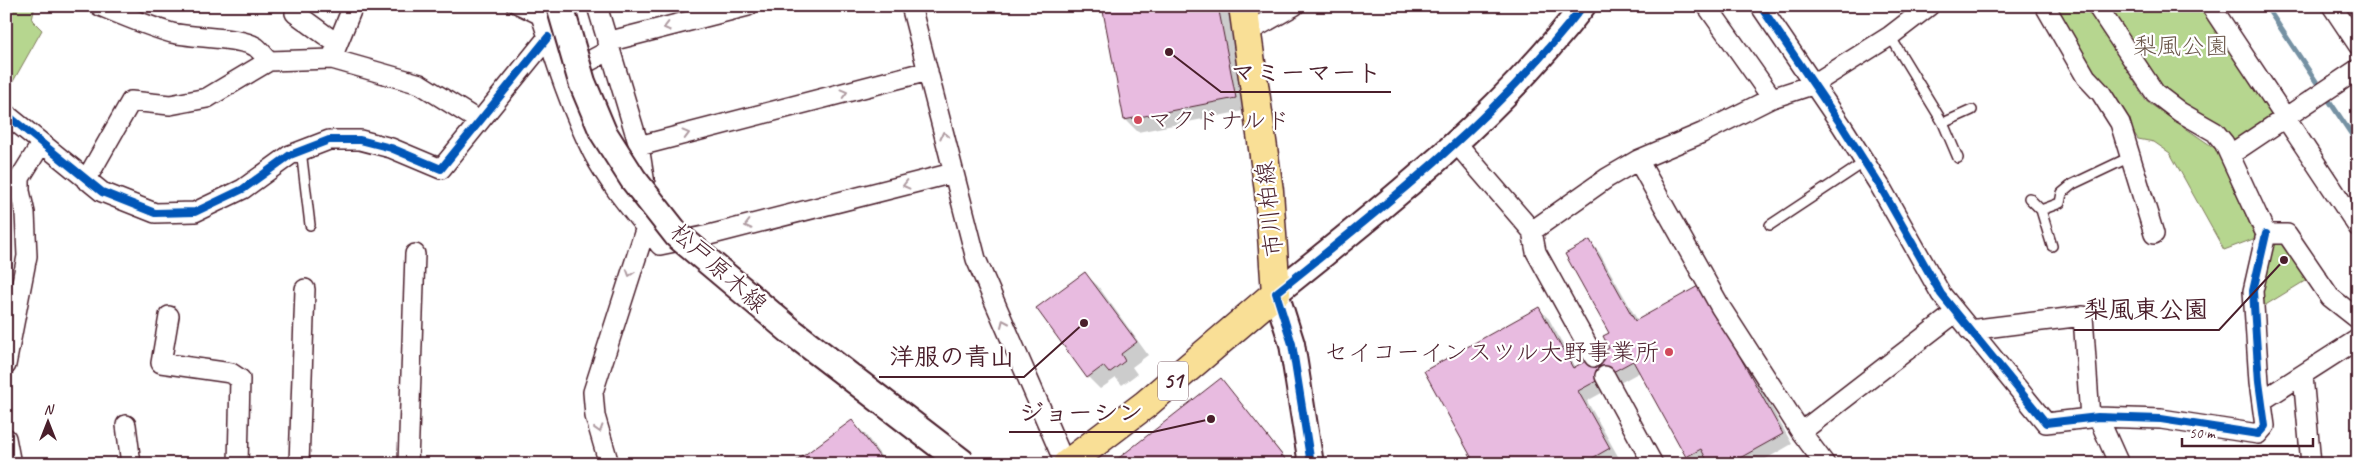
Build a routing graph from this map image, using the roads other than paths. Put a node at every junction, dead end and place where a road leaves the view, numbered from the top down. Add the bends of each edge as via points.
1 (100, 6) edge
2 (298, 6) edge
3 (354, 6) edge
4 (511, 6) edge
5 (597, 6) edge
6 (748, 6) edge
7 (911, 6) edge
8 (1242, 6) edge
9 (1294, 6) edge
10 (1707, 6) edge
11 (2045, 6) edge
12 (2096, 6) edge
13 (2210, 6) edge
14 (2332, 6) edge
15 (1761, 7) edge
16 (1918, 9) edge
17 (1577, 10) edge
18 (547, 18) edge
19 (1246, 33) junction
20 (1890, 36) junction
21 (2358, 45) edge
22 (609, 46) junction
23 (334, 51) junction
24 (269, 61) junction
25 (2358, 69) edge
26 (928, 71) junction
27 (560, 76) junction
28 (1812, 85) junction
29 (1772, 98) junction
30 (1972, 110) dead end
31 (6, 114) edge
32 (2286, 117) junction
33 (479, 120) junction
34 (1943, 123) junction
35 (41, 144) junction
36 (1457, 144) junction
37 (639, 146) junction
38 (301, 150) junction
39 (2231, 154) junction
40 (1958, 158) dead end
41 (2130, 158) junction
42 (1638, 160) junction
43 (1864, 162) junction
44 (953, 173) junction
45 (86, 180) junction
46 (2030, 198) dead end
47 (2041, 210) junction
48 (310, 225) dead end
49 (1770, 225) dead end
50 (2358, 226) edge
51 (646, 227) junction
52 (1532, 231) junction
53 (2154, 234) dead end
54 (2266, 234) junction
55 (2052, 246) dead end
56 (415, 254) dead end
57 (306, 289) dead end
58 (1276, 293) junction
59 (1955, 313) junction
60 (169, 316) dead end
61 (2358, 320) edge
62 (11, 323) edge
63 (1969, 330) junction
64 (2358, 339) edge
65 (1594, 357) dead end
66 (6, 365) edge
67 (1605, 376) dead end
68 (2302, 376) junction
69 (2263, 400) junction
70 (2094, 417) junction
71 (126, 425) dead end
72 (1801, 432) junction
73 (6, 438) edge
74 (11, 464) edge
75 (131, 464) edge
76 (238, 464) edge
77 (300, 464) edge
78 (408, 464) edge
79 (609, 464) edge
80 (964, 464) edge
81 (1066, 464) edge
82 (1311, 464) edge
83 (1653, 464) edge
84 (1824, 464) edge
85 (2119, 464) edge
86 (2311, 464) edge

1 - 24 street via 174,33 234,40 255,46
2 - 23 street via 294,13
3 - 23 street
4 - 18 lane
5 - 22 street
6 -> 22 street
7 - 26 street
8 - 19 main road, 市川柏線
9 - 19 street
10 - 29 street
11 - 41 street via 2086,77 2101,93 2120,123
12 - 39 street via 2155,94 2215,132
13 - 32 street
14 - 21 street
15 - 28 street
16 - 20 street
17 - 36 street via 1528,71
18 - 27 street
18 - 33 street
18 - 80 main road, 松戸原木線, bridge via 582,82 604,132 633,179 677,235 792,332
19 - 58 main road, 市川柏線 via 1269,191
20 - 28 street
20 - 34 lane
22 - 27 street
22 - 37 street
23 - 24 street
23 - 33 street via 420,84
24 - 45 street via 207,98 170,104 131,101
25 - 32 street
37 -> 26 street
44 -> 26 street
27 - 51 street via 594,154 632,212
28 - 29 street
28 - 43 street
29 - 42 street
30 - 34 lane
31 - 35 street
32 - 39 street
32 - 50 street
33 - 38 street via 441,168 391,148 360,140 329,140
34 - 40 lane
35 - 45 street
35 - 62 street via 20,178 26,213 27,256
36 - 52 street
36 - 58 street
37 - 51 street via 647,197
38 - 45 street via 243,190 195,212 154,213 102,192
38 - 48 lane
39 - 54 street
41 - 47 lane via 2073,184 2062,193 2060,203
41 - 53 street
42 - 52 street
42 - 72 street via 1722,308
43 - 49 lane
43 - 59 street
44 -> 51 street via 709,236 660,245
81 -> 44 street via 976,259
46 - 47 lane
47 - 55 lane
51 -> 79 street via 592,392 595,416
52 - 65 street via 1536,252
54 - 61 street via 2287,234 2330,298
54 - 69 street via 2253,291
56 - 78 street
57 - 77 street
58 - 81 main road, 51 via 1146,404
58 - 82 street via 1292,344
59 - 63 street
59 - 72 street
60 - 76 street via 161,363 231,373 240,379
62 - 66 street
63 - 70 street via 2046,423
63 - 70 street via 2083,316
64 - 68 street
67 - 83 street
68 - 69 street
68 - 86 street
69 - 70 street via 2265,426 2258,434 2161,419
70 - 85 street
71 - 75 street
72 - 84 street
73 - 74 street

